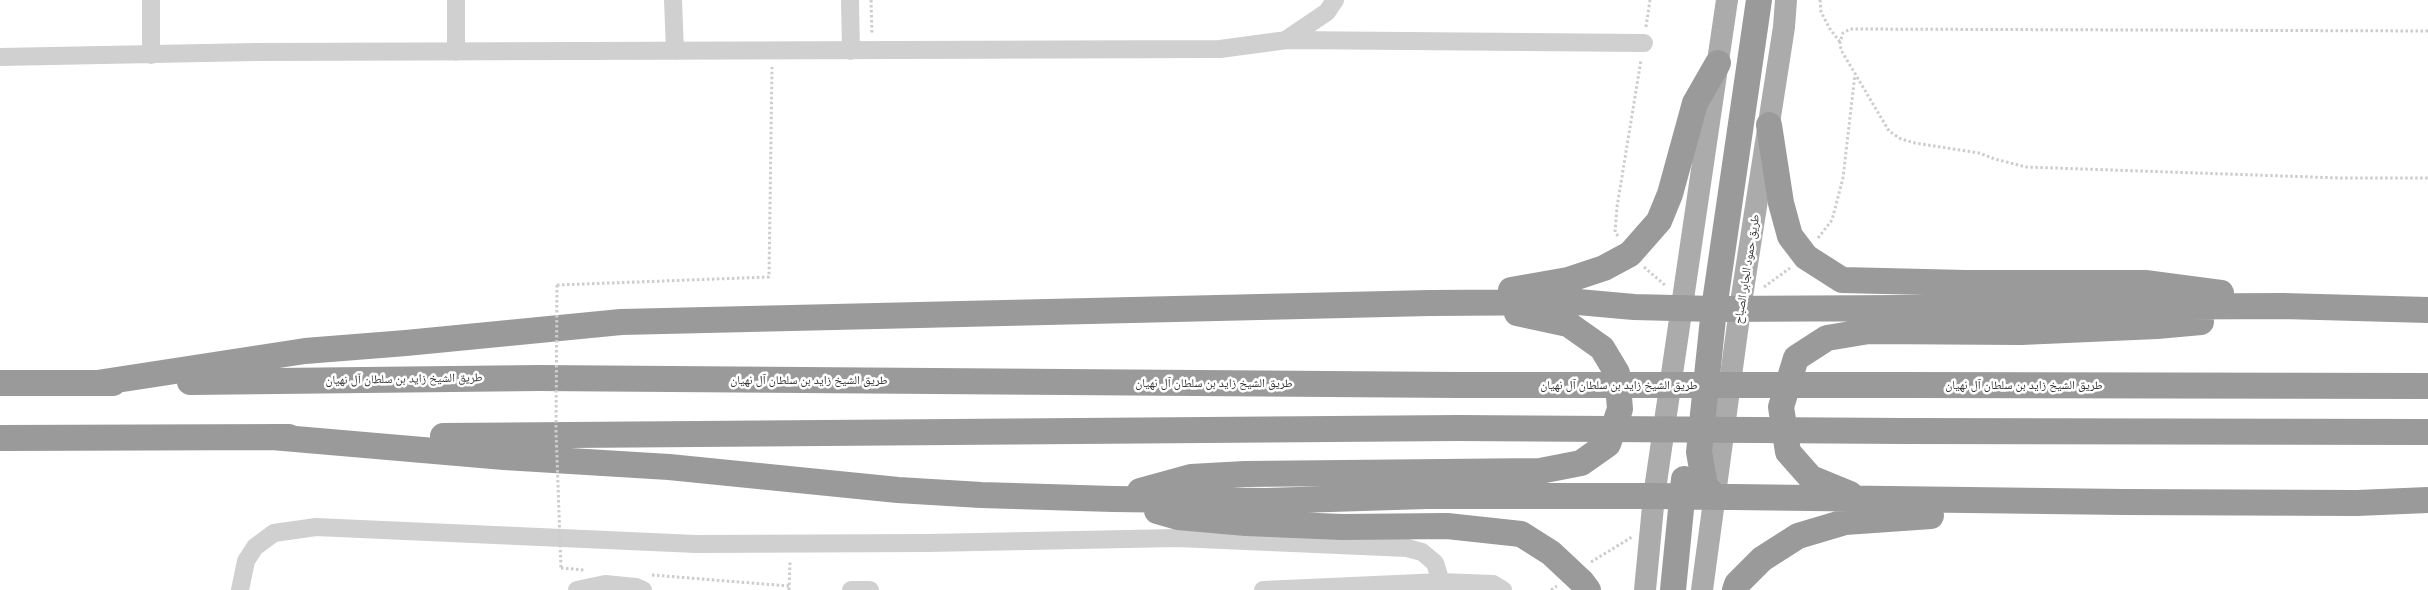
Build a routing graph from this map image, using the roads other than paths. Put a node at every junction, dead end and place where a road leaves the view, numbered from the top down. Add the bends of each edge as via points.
1 (151, 0) edge
2 (456, 0) edge
3 (672, 0) edge
4 (850, 0) edge
5 (1335, 0) edge
6 (1727, 0) edge
7 (1759, 0) edge
8 (1786, 0) edge
9 (1287, 40) junction
10 (1644, 43) road end
11 (675, 51) junction
12 (851, 51) junction
13 (456, 52) junction
14 (151, 55) junction
15 (0, 57) edge
16 (1718, 63) junction
17 (1770, 125) junction
18 (1430, 303) junction
19 (1470, 304) junction
20 (2283, 306) junction
21 (1683, 308) junction
22 (1714, 309) junction
23 (1740, 309) junction
24 (2428, 310) edge
25 (0, 383) edge
26 (97, 383) junction
27 (2428, 386) edge
28 (2428, 432) edge
29 (272, 437) junction
30 (0, 438) edge
31 (1654, 496) junction
32 (1683, 497) junction
33 (1715, 497) junction
34 (1113, 499) junction
35 (1864, 500) junction
36 (2401, 500) junction
37 (2428, 500) edge
38 (2124, 502) junction
39 (2428, 504) edge
40 (1580, 582) edge
41 (646, 583) edge
42 (1432, 585) edge
43 (240, 590) edge
44 (577, 590) edge
45 (582, 590) edge
46 (851, 590) edge
47 (870, 590) edge
48 (1263, 590) edge
49 (1503, 590) edge
50 (1645, 590) edge
51 (1673, 590) edge
52 (1702, 590) edge
53 (1735, 590) edge

1 - 14 street
2 - 13 street
3 - 11 street
4 - 12 street
5 - 9 street via 1327,12
6 - 16 main road
7 - 22 highway
8 - 17 main road, طريق حمود الجابر الصباح
9 - 10 street
9 - 12 street via 1220,49
11 - 12 street
11 - 13 street
13 - 14 street
14 - 15 street
16 - 18 highway via 1695,103 1670,194 1659,221 1630,254 1604,268 1568,280
16 - 21 main road
17 - 20 highway via 1781,203 1790,236 1806,257 1842,280 2146,284 2227,293
17 - 23 main road, طريق حمود الجابر الصباح
18 - 19 highway
18 - 26 highway via 621,322 305,351
19 - 21 highway via 1578,302
19 - 34 highway via 1568,324 1602,348 1618,373 1620,409 1608,444 1581,463 1540,471 1200,476
20 - 23 highway
20 - 24 highway
20 - 35 highway via 2222,320 2157,326 2021,332 1869,331 1827,338 1796,358 1781,407 1788,452 1811,478
21 - 22 highway
21 - 31 main road
21 - 32 highway via 1696,342
22 - 23 highway
22 - 33 highway via 1699,452 1705,486
23 - 33 main road, طريق حمود الجابر الصباح
25 - 26 highway, طريق الشيخ زايد بن سلطان آل نهيان
26 - 27 highway, طريق الشيخ زايد بن سلطان آل نهيان, bridge via 539,378 1459,385
28 - 29 highway, bridge via 1458,428
29 - 30 highway
29 - 34 highway via 669,468 898,490
31 - 32 highway
31 - 34 highway via 1426,496 1266,501
31 - 50 main road
32 - 33 highway
32 - 51 highway
33 - 35 highway
33 - 52 main road, طريق حمود الجابر الصباح
34 - 40 highway via 1178,517 1246,523 1342,527 1447,526 1520,534 1551,553
35 - 38 highway
36 - 37 highway
36 - 38 highway via 2357,503
36 - 39 highway
38 - 53 highway via 1845,522 1798,536 1762,559
41 - 45 street via 636,587 604,584
42 - 43 street via 1435,563 1422,552 1407,548 1176,538 696,544 316,527 274,533 255,547 246,561
42 - 48 street
42 - 49 street via 1493,584
44 - 45 street
46 - 47 street

